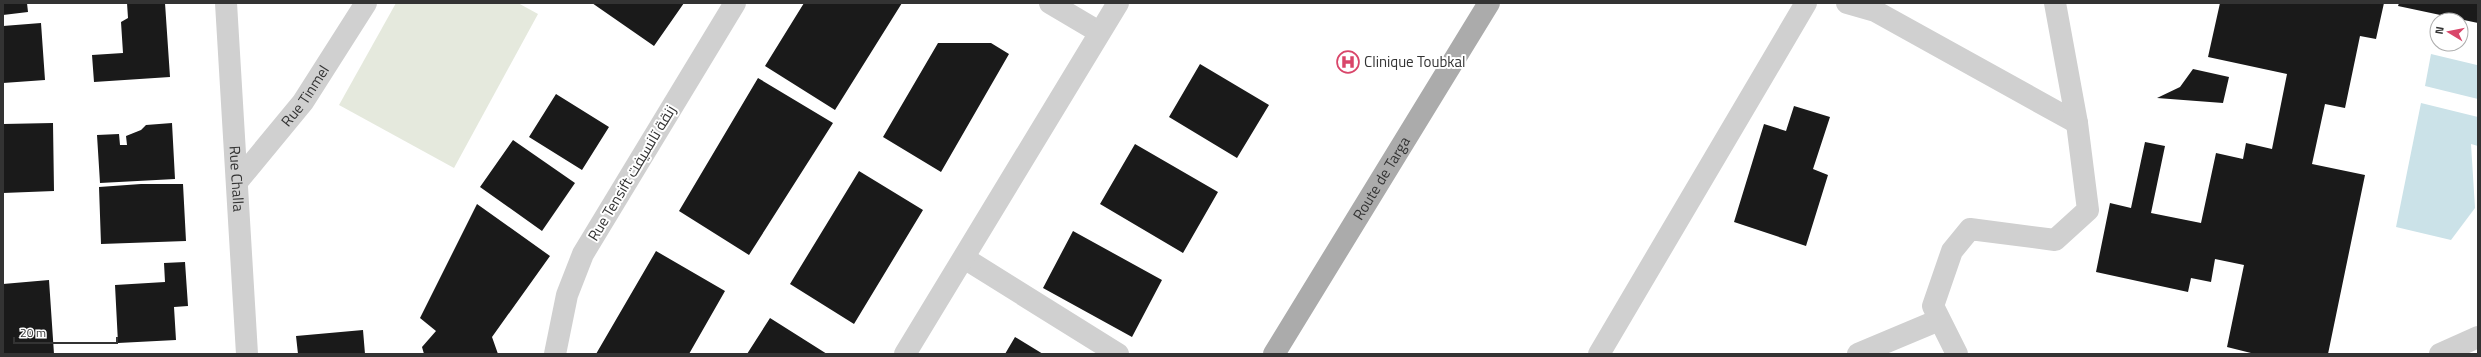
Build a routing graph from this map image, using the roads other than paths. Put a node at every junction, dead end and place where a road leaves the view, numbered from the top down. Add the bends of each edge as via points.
1 (226, 3) edge
2 (366, 3) edge
3 (735, 3) edge
4 (1050, 3) edge
5 (1118, 3) edge
6 (1489, 3) edge
7 (1806, 3) edge
8 (1847, 3) edge
9 (2055, 3) edge
10 (1099, 32) junction
11 (2077, 123) junction
12 (237, 182) junction
13 (964, 258) junction
14 (1939, 320) junction
15 (2478, 337) edge
16 (247, 354) edge
17 (555, 354) edge
18 (905, 354) edge
19 (1118, 354) edge
20 (1274, 354) edge
21 (1599, 354) edge
22 (1858, 354) edge
23 (1957, 354) edge
24 (2440, 354) edge

1 - 12 street, Rue Challa
2 - 12 street, Rue Tinmel via 303,102
3 - 17 street, Rue Tensift زنقة تانسيفت via 583,254 567,295
4 - 10 street
5 - 10 street
6 - 20 main road, Route de Targa
7 - 21 street
8 - 11 street via 1875,11
9 - 11 street
10 - 13 street
11 - 14 street via 2088,210 2055,240 1970,229 1952,251 1933,306
12 - 16 street, Rue Challa
13 - 18 street
13 - 19 street
14 - 22 street
14 - 23 street
15 - 24 street

